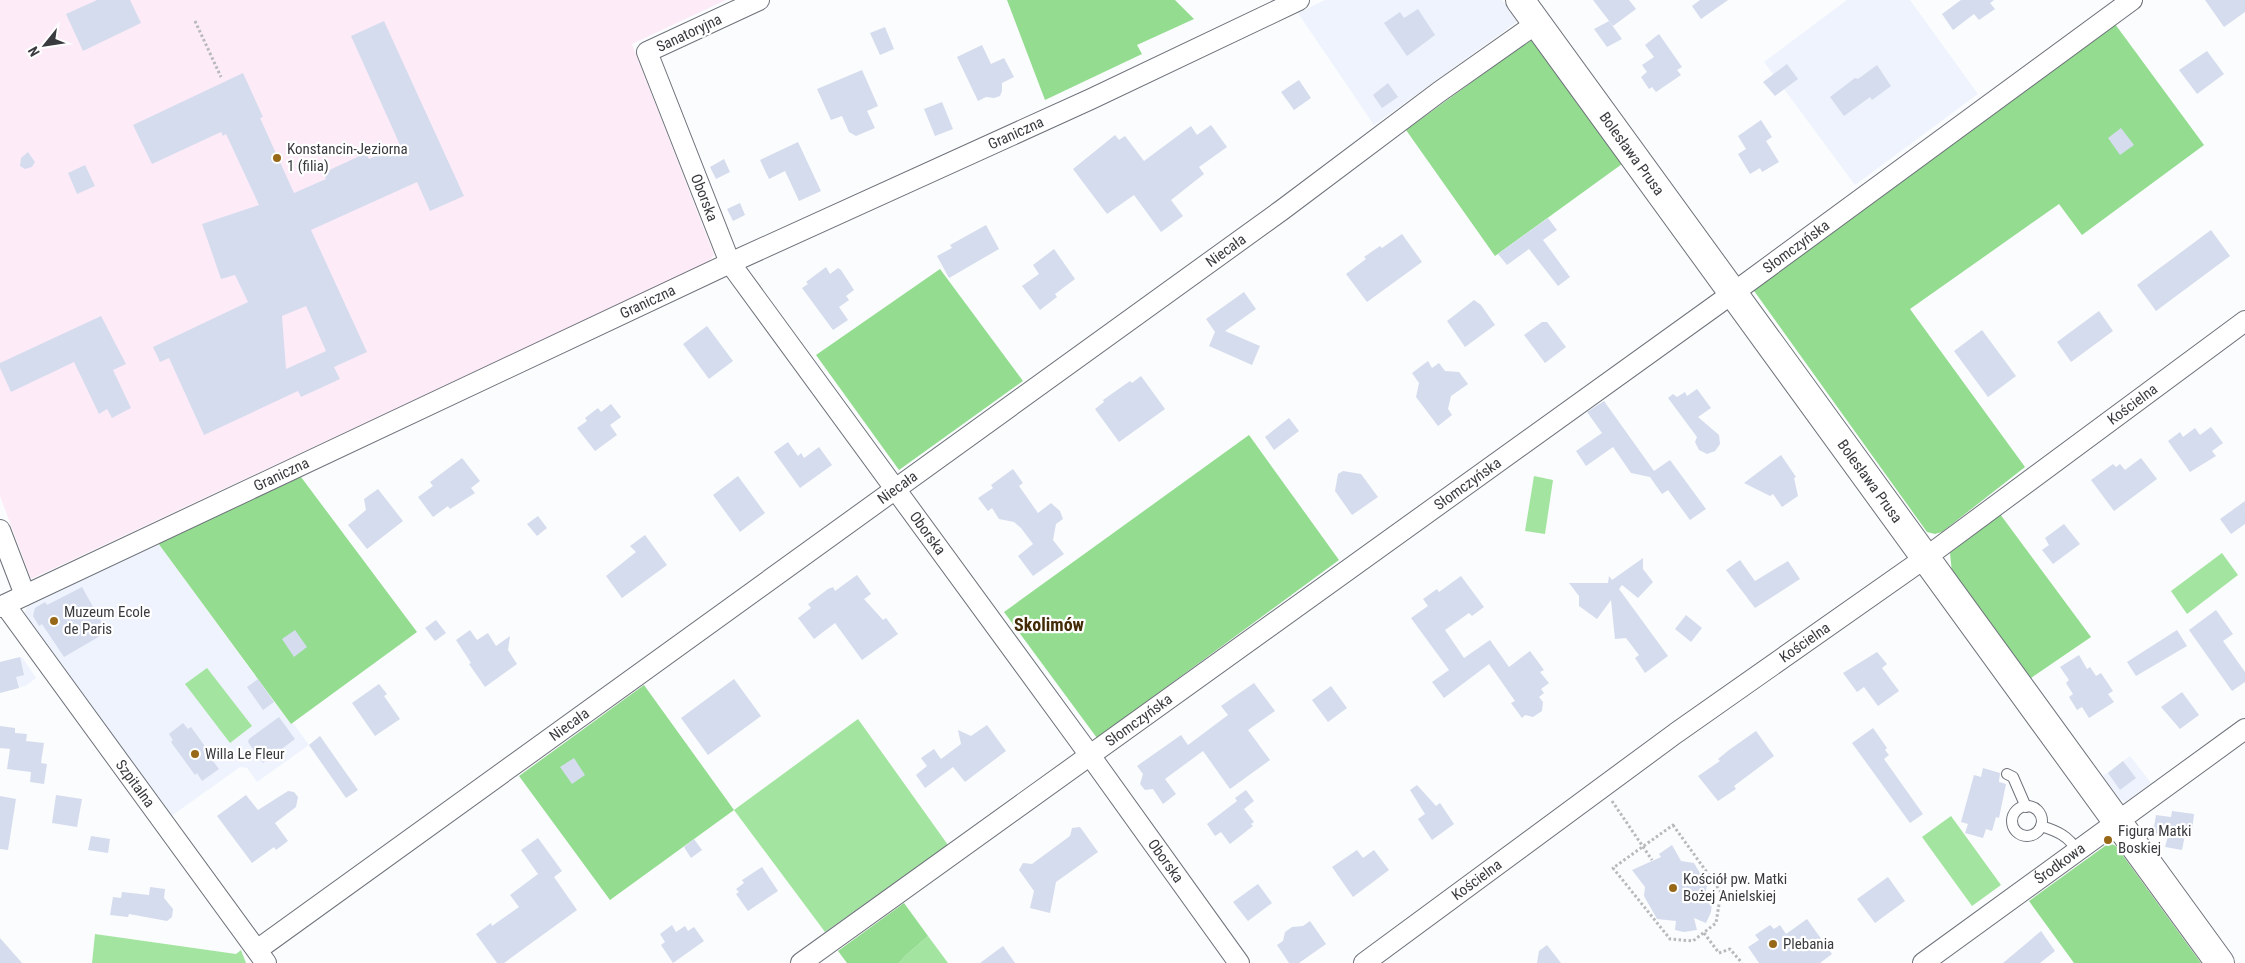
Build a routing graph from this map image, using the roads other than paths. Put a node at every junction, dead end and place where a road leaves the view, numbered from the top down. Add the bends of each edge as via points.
1 (759, 0) edge
2 (1299, 0) edge
3 (1520, 0) edge
4 (2132, 0) edge
5 (1537, 23) junction
6 (647, 52) joint
7 (730, 263) junction
8 (1733, 293) junction
9 (2245, 321) edge
10 (895, 488) junction
11 (0, 530) edge
12 (1925, 558) junction
13 (25, 595) junction
14 (2, 606) edge
15 (2245, 729) edge
16 (1089, 754) junction
17 (2008, 774) dead end
18 (2026, 807) junction
19 (2117, 822) junction
20 (2041, 826) junction
21 (2077, 851) junction
22 (262, 956) edge
23 (801, 963) edge
24 (1239, 963) edge
25 (1364, 963) edge
26 (1923, 963) edge
27 (2220, 963) edge

1 - 6 street, Sanatoryjna
2 - 7 street, Graniczna via 1091,99
3 - 5 street, Bolesława Prusa
4 - 8 street, Słomczyńska
5 - 8 street, Bolesława Prusa
5 - 10 street, Niecała
6 - 7 street, Oborska
7 - 10 street, Oborska
7 - 13 street, Graniczna
8 - 12 street, Bolesława Prusa
8 - 16 street, Słomczyńska
9 - 12 street, Kościelna
10 - 16 street, Oborska
10 - 22 street, Niecała
11 - 13 street
12 - 19 street, Bolesława Prusa
12 - 25 street, Kościelna via 1676,733
13 - 14 street, Graniczna
14 - 22 street, Szpitalna
15 - 19 street, Środkowa
16 - 23 street, Słomczyńska
16 - 24 street, Oborska
17 - 18 lane
18 - 20 lane via 2039,812
18 - 20 lane via 2014,814 2012,824 2017,832 2031,835
19 - 21 street, Środkowa
19 - 27 street, Bolesława Prusa
20 - 21 lane via 2060,832
21 - 26 street, Środkowa

